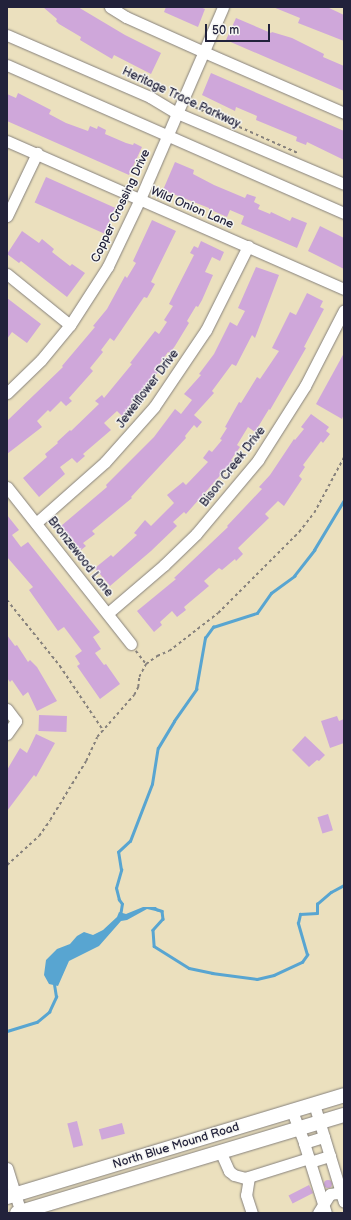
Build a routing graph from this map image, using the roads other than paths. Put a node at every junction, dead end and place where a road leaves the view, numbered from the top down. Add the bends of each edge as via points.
1 (110, 7) edge
2 (223, 7) edge
3 (7, 36) edge
4 (204, 52) junction
5 (7, 65) edge
6 (344, 112) edge
7 (177, 113) junction
8 (168, 135) junction
9 (7, 140) edge
10 (37, 154) junction
11 (344, 184) edge
12 (140, 199) junction
13 (344, 213) edge
14 (7, 216) edge
15 (248, 246) junction
16 (7, 274) edge
17 (344, 289) edge
18 (344, 310) edge
19 (70, 325) junction
20 (7, 393) edge
21 (7, 487) edge
22 (36, 523) junction
23 (108, 613) junction
24 (131, 644) road end
25 (7, 709) edge
26 (7, 734) edge
27 (344, 1095) edge
28 (314, 1104) junction
29 (292, 1111) junction
30 (344, 1116) edge
31 (319, 1123) junction
32 (297, 1130) junction
33 (324, 1137) junction
34 (304, 1143) junction
35 (221, 1153) junction
36 (330, 1156) junction
37 (309, 1160) junction
38 (7, 1168) edge
39 (249, 1178) junction
40 (11, 1196) edge
41 (343, 1198) edge
42 (322, 1210) edge
43 (20, 1213) edge
44 (252, 1213) edge

1 - 4 street via 126,17
2 - 4 street, Copper Crossing Drive
3 - 7 street, Heritage Trace Parkway via 150,97
4 - 6 street
4 - 7 street, Copper Crossing Drive
5 - 8 street
7 - 8 street, Copper Crossing Drive
7 - 11 street, Heritage Trace Parkway
8 - 12 street, Copper Crossing Drive
8 - 13 street
9 - 10 street, Wild Onion Lane
10 - 12 street, Wild Onion Lane
10 - 14 street
12 - 15 street, Wild Onion Lane
12 - 19 street, Copper Crossing Drive via 108,266
15 - 17 street, Wild Onion Lane
15 - 22 street, Jewelflower Drive via 206,330 154,407 105,462
16 - 19 street
18 - 23 street, Bison Creek Drive via 305,386 254,466 196,534
19 - 20 street, Copper Crossing Drive via 41,360
21 - 22 street, Bronzewood Lane
22 - 23 street, Bronzewood Lane
23 - 24 street, Bronzewood Lane
25 - 26 street via 16,721
27 - 28 main road, North Blue Mound Road
28 - 29 main road, North Blue Mound Road
28 - 31 street
29 - 32 street
29 - 40 main road, North Blue Mound Road
30 - 31 main road, North Blue Mound Road
31 - 32 main road, North Blue Mound Road
31 - 33 street
32 - 34 street
32 - 35 main road, North Blue Mound Road
33 - 34 street
33 - 36 street
34 - 37 street
35 - 39 street via 232,1173
35 - 43 main road, North Blue Mound Road
36 - 37 street
36 - 41 street
37 - 39 street
37 - 42 street
38 - 40 street
39 - 44 street via 246,1195
40 - 43 street
41 - 42 street via 330,1194

